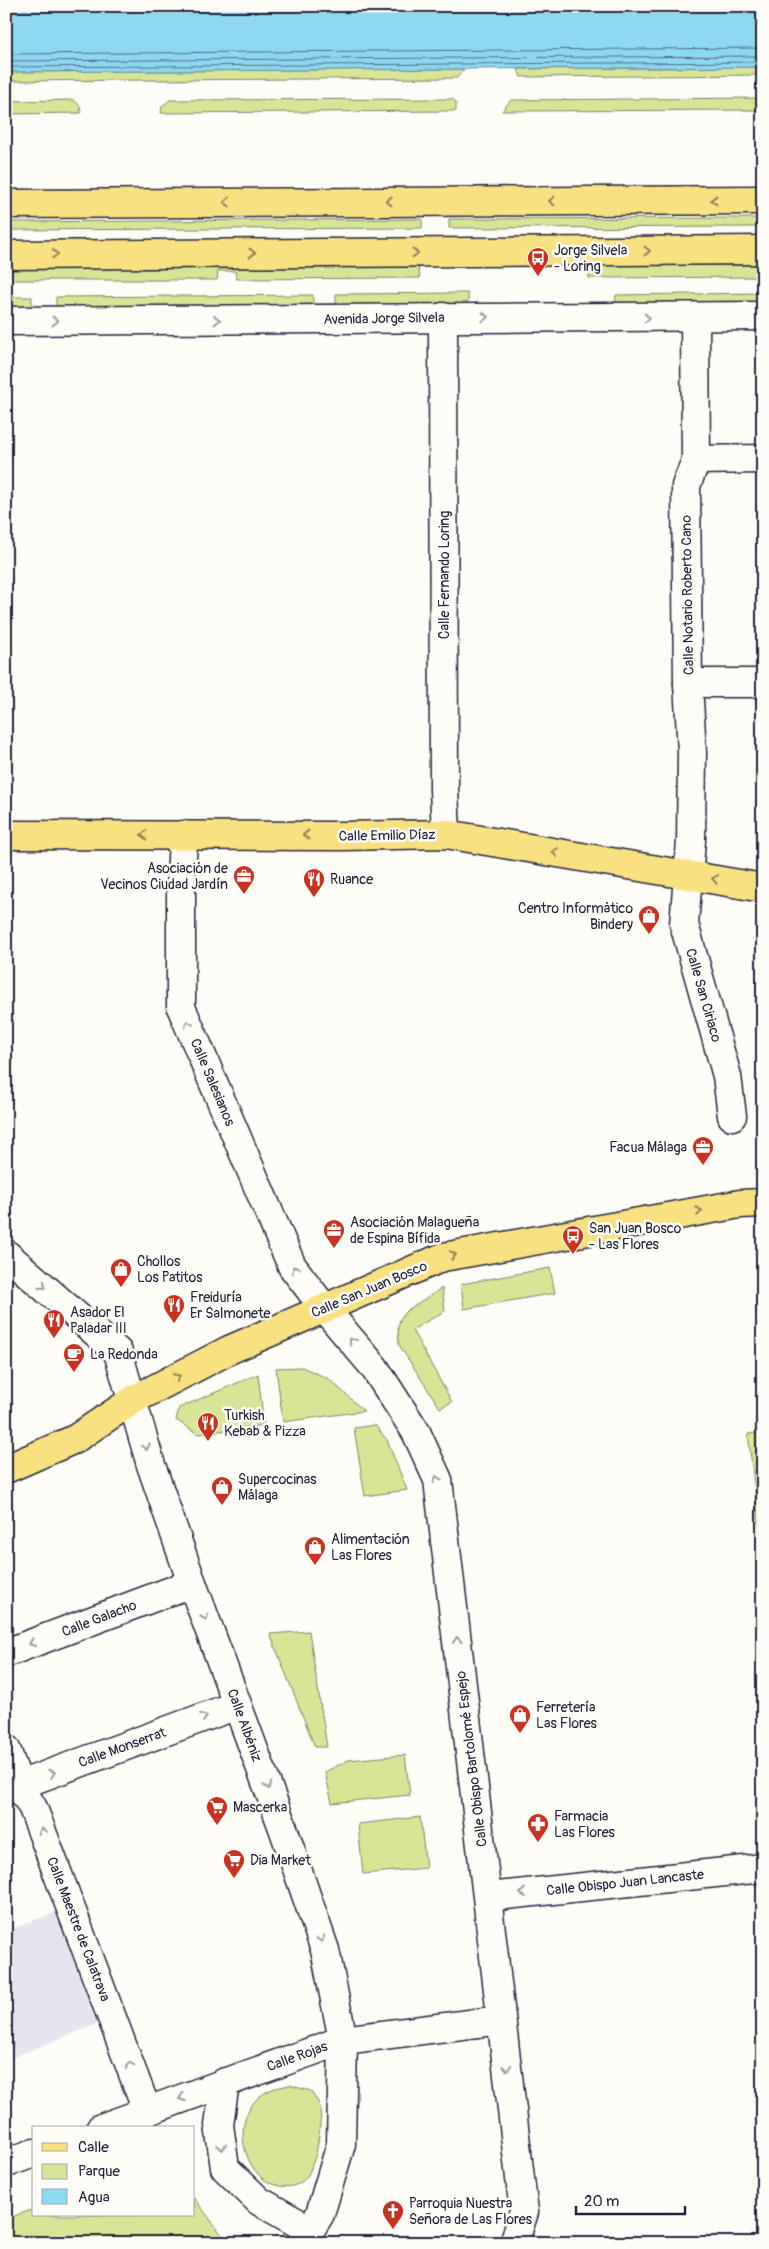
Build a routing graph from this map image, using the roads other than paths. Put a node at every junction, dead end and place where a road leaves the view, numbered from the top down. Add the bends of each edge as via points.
1 (763, 200) edge
2 (6, 204) edge
3 (763, 250) edge
4 (6, 255) edge
5 (763, 316) edge
6 (443, 317) junction
7 (696, 318) junction
8 (6, 321) edge
9 (763, 459) edge
10 (696, 460) junction
11 (763, 682) edge
12 (688, 683) junction
13 (6, 834) edge
14 (446, 834) junction
15 (183, 835) junction
16 (688, 874) junction
17 (763, 888) edge
18 (732, 1116) dead end
19 (763, 1203) edge
20 (6, 1254) edge
21 (324, 1308) junction
22 (134, 1400) junction
23 (6, 1469) edge
24 (192, 1583) junction
25 (6, 1653) edge
26 (238, 1704) junction
27 (6, 1749) edge
28 (13, 1788) edge
29 (763, 1868) edge
30 (488, 1897) junction
31 (501, 2020) junction
32 (343, 2040) junction
33 (225, 2082) junction
34 (147, 2111) junction
35 (106, 2126) edge
36 (32, 2154) edge
37 (6, 2163) edge
38 (306, 2236) edge
39 (514, 2243) edge

1 -> 2 main road
4 -> 3 main road
5 - 7 street, Avenida Jorge Silvela
6 -> 7 street, Avenida Jorge Silvela
8 -> 6 street, Avenida Jorge Silvela
6 - 14 street, Calle Fernando Loring
7 - 10 street, Calle Notario Roberto Cano
9 - 10 street
10 - 12 street, Calle Notario Roberto Cano via 686,486
11 - 12 street
12 - 16 street, Calle Notario Roberto Cano via 692,752
15 -> 13 main road, Calle Emilio Díaz
14 -> 15 main road, Calle Emilio Díaz
16 -> 14 main road, Calle Emilio Díaz
21 -> 15 street, Calle Salesianos via 292,1266 181,1007
17 -> 16 main road, Calle Emilio Díaz
16 - 18 street, Calle San Ciriaco via 684,924 727,1076
21 -> 19 main road, Calle San Juan Bosco via 443,1257 740,1204
20 -> 22 street, Calle Albéniz via 118,1352
22 -> 21 main road, Calle San Juan Bosco via 229,1350
30 -> 21 street, Calle Obispo Bartolomé Espejo via 438,1480 416,1432 374,1367
22 - 23 main road, Calle San Juan Bosco via 75,1439
22 -> 24 street, Calle Albéniz via 151,1465
24 -> 25 street, Calle Galacho
24 -> 26 street, Calle Albéniz
28 -> 26 street, Calle Monserrat
26 -> 32 street, Calle Albéniz via 325,1950
27 - 28 street, Calle Maestre de Calatrava
34 -> 28 street, Calle Maestre de Calatrava via 33,1808
29 -> 30 street, Calle Obispo Juan Lancaste
30 - 31 street, Calle Obispo Bartolomé Espejo
31 - 32 street, Calle Rojas
31 -> 39 street, Calle Obispo Bartolomé Espejo via 524,2212
32 - 33 street, Calle Rojas
32 - 38 street, Calle Albéniz via 340,2144 320,2214
33 -> 34 street, Calle Rojas
33 -> 38 street via 219,2125 226,2168 259,2201
34 - 35 street, Calle Rojas
36 - 37 street

